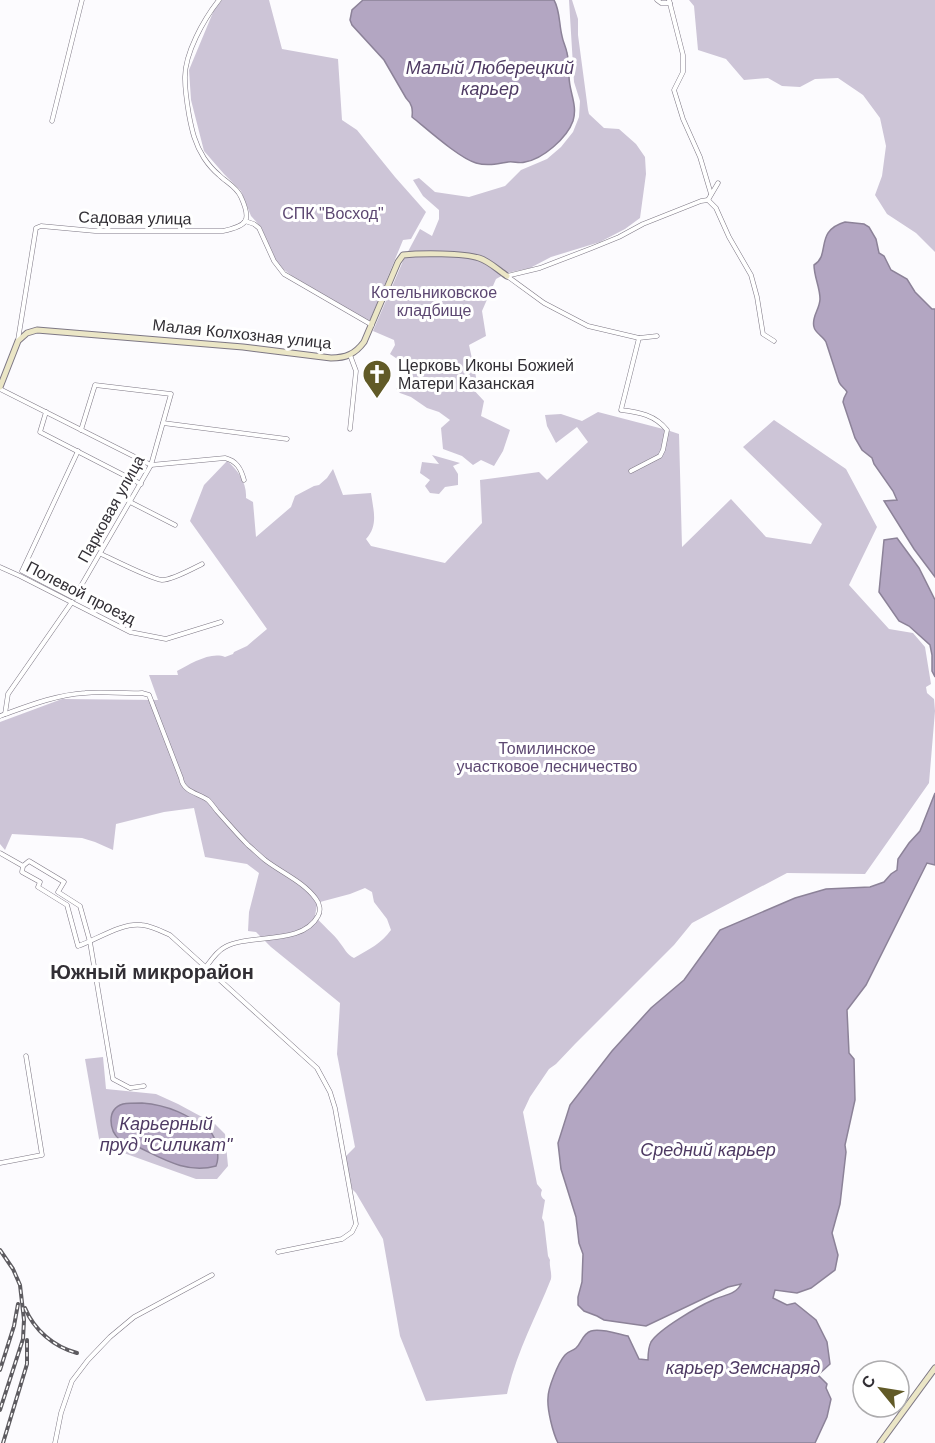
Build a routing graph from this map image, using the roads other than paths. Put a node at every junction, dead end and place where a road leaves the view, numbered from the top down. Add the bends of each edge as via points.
1 (82, 0) edge
2 (219, 0) edge
3 (657, 0) edge
4 (670, 1) edge
5 (52, 121) dead end
6 (718, 183) dead end
7 (711, 194) junction
8 (708, 200) junction
9 (245, 221) junction
10 (507, 276) junction
11 (372, 325) junction
12 (657, 336) dead end
13 (639, 338) junction
14 (18, 340) junction
15 (774, 341) dead end
16 (350, 355) junction
17 (0, 388) edge
18 (46, 412) junction
19 (163, 423) junction
20 (350, 429) dead end
21 (81, 430) junction
22 (287, 439) dead end
23 (78, 451) junction
24 (151, 465) junction
25 (631, 471) dead end
26 (244, 480) dead end
27 (141, 484) junction
28 (130, 502) junction
29 (175, 525) dead end
30 (101, 554) junction
31 (202, 564) dead end
32 (0, 567) edge
33 (73, 600) junction
34 (221, 622) dead end
35 (2, 715) edge
36 (0, 854) edge
37 (23, 866) junction
38 (90, 942) junction
39 (206, 967) junction
40 (26, 1056) dead end
41 (144, 1086) dead end
42 (0, 1163) edge
43 (278, 1252) dead end
44 (212, 1275) dead end
45 (935, 1368) edge
46 (55, 1443) edge
47 (880, 1443) edge

1 - 5 street
2 - 9 street via 203,24 188,59 185,93 197,146 217,174 241,195
3 - 4 street
4 - 7 street via 683,55 683,72 674,90
6 - 7 street
7 - 8 street
8 - 10 street via 583,252
8 - 15 street via 716,208 751,276 762,334
9 - 11 street via 259,228 284,273
9 - 14 street, Садовая улица via 223,231 36,228
10 - 11 street, Малая Колхозная улица via 485,260 471,256 404,255
10 - 13 street via 544,303 588,327
11 - 16 street, Малая Колхозная улица
12 - 13 street
13 - 25 street via 621,410 655,418 667,430 660,456
14 - 16 street, Малая Колхозная улица via 27,333 51,330 331,358
14 - 17 street
16 - 20 street via 356,371
17 - 18 street
18 - 21 street
18 - 23 street via 40,432
19 - 21 street, Парковая улица via 171,394 95,385
19 - 22 street
19 - 24 street, Парковая улица
21 - 24 street
23 - 27 street
23 - 33 street via 22,571
24 - 26 street via 225,458 238,465
24 - 27 street, Парковая улица
27 - 28 street, Парковая улица
28 - 29 street
28 - 30 street, Парковая улица
30 - 31 street via 163,580
30 - 33 street, Парковая улица
32 - 33 street, Полевой проезд
33 - 34 street, Полевой проезд via 130,632 166,639
33 - 35 street, Парковая улица via 8,694
35 - 39 street via 63,696 149,695 182,784 208,801 247,844 318,901 318,917 301,932 225,947
36 - 37 street
37 - 38 street via 22,872 40,882 38,887 67,905 78,946
37 - 38 street via 29,861 64,882 58,892 80,906
38 - 39 street via 116,929 140,924 170,935
38 - 41 street via 113,1079 130,1088
39 - 43 street via 312,1063 335,1108 357,1224 342,1239
40 - 42 street via 42,1155
44 - 46 street via 134,1317 88,1360 72,1381
45 - 47 street

